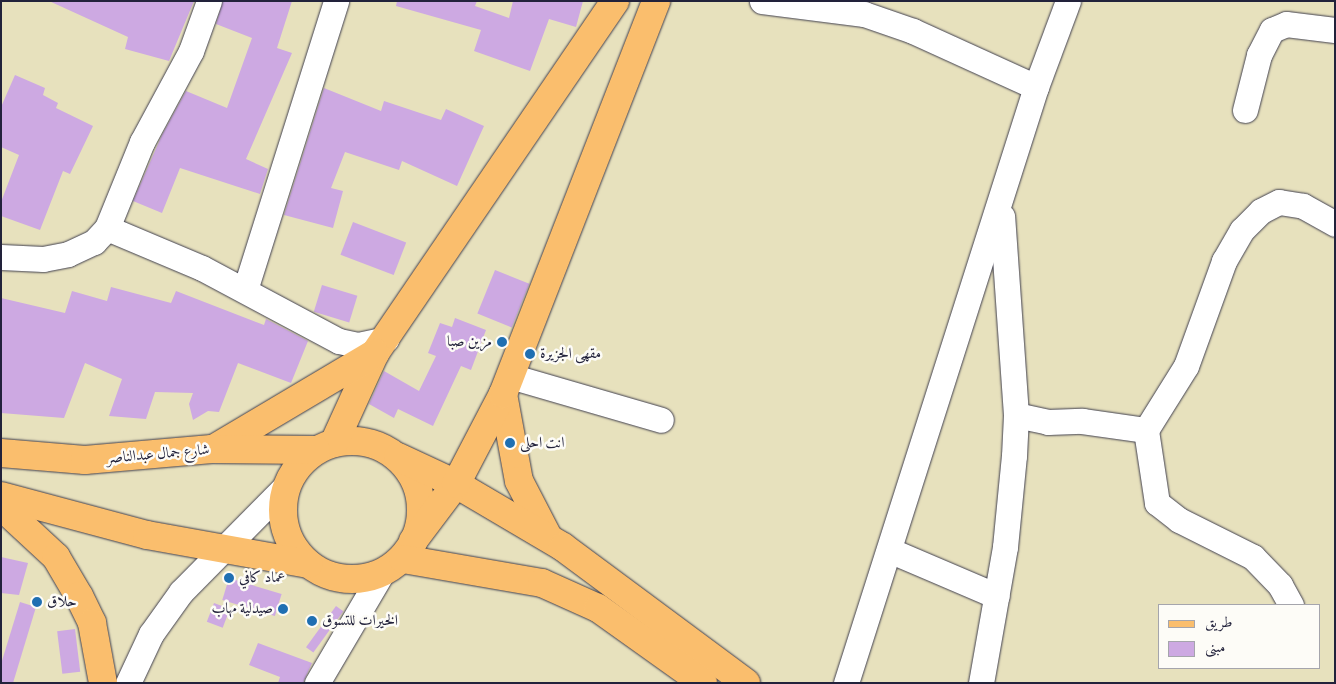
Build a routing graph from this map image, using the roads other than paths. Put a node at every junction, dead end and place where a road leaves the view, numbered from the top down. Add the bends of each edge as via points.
1 (209, 1) edge
2 (336, 1) edge
3 (615, 1) edge
4 (656, 1) edge
5 (762, 1) edge
6 (1068, 1) edge
7 (1335, 30) edge
8 (1036, 87) junction
9 (1244, 110) dead end
10 (1000, 200) junction
11 (1335, 224) edge
12 (107, 228) junction
13 (1, 257) edge
14 (245, 290) junction
15 (380, 346) junction
16 (506, 385) junction
17 (1016, 415) junction
18 (661, 420) dead end
19 (1146, 430) junction
20 (325, 447) junction
21 (212, 449) junction
22 (1, 453) edge
23 (392, 454) junction
24 (456, 484) junction
25 (287, 485) junction
26 (1, 496) edge
27 (1, 506) edge
28 (549, 538) junction
29 (408, 550) junction
30 (889, 550) junction
31 (219, 551) junction
32 (308, 564) junction
33 (380, 576) junction
34 (997, 596) junction
35 (1290, 604) edge
36 (103, 683) edge
37 (128, 683) edge
38 (317, 683) edge
39 (703, 683) edge
40 (746, 683) edge
41 (846, 683) edge
42 (981, 683) edge

1 - 12 street via 192,51 136,154
2 - 14 street
3 - 15 main road
4 - 16 main road
5 - 8 street via 864,14 913,30
6 - 8 street
7 - 9 street via 1286,24 1272,30 1259,55
8 - 10 street
10 - 17 street
10 - 30 street
11 - 19 street via 1303,206 1279,202 1261,210 1242,230 1224,261 1186,366
12 - 13 street via 94,242 68,254 42,259
12 - 14 street
14 - 15 street via 340,340
15 - 20 main road
15 - 21 main road
16 - 18 street
16 - 24 main road
16 - 28 main road via 519,481
17 - 19 street via 1048,422 1082,421
17 - 34 street
19 - 35 street via 1157,503 1179,520 1253,557
20 - 21 main road, شارع جمال عبدالناصر
20 - 23 main road via 365,442
20 - 25 main road via 301,463
21 - 22 main road, شارع جمال عبدالناصر via 85,460
23 - 24 main road
23 - 29 main road via 416,485 420,504
24 - 28 main road
24 - 29 main road
25 - 31 street
25 - 32 main road via 285,528
26 - 31 main road
27 - 36 main road via 56,557 79,596 92,623
28 - 40 main road
29 - 33 main road
29 - 39 main road via 542,583 598,608
30 - 34 street
30 - 41 street
31 - 32 main road
31 - 37 street via 180,592 152,634
32 - 33 main road via 327,575 350,579
33 - 38 street
34 - 42 street

